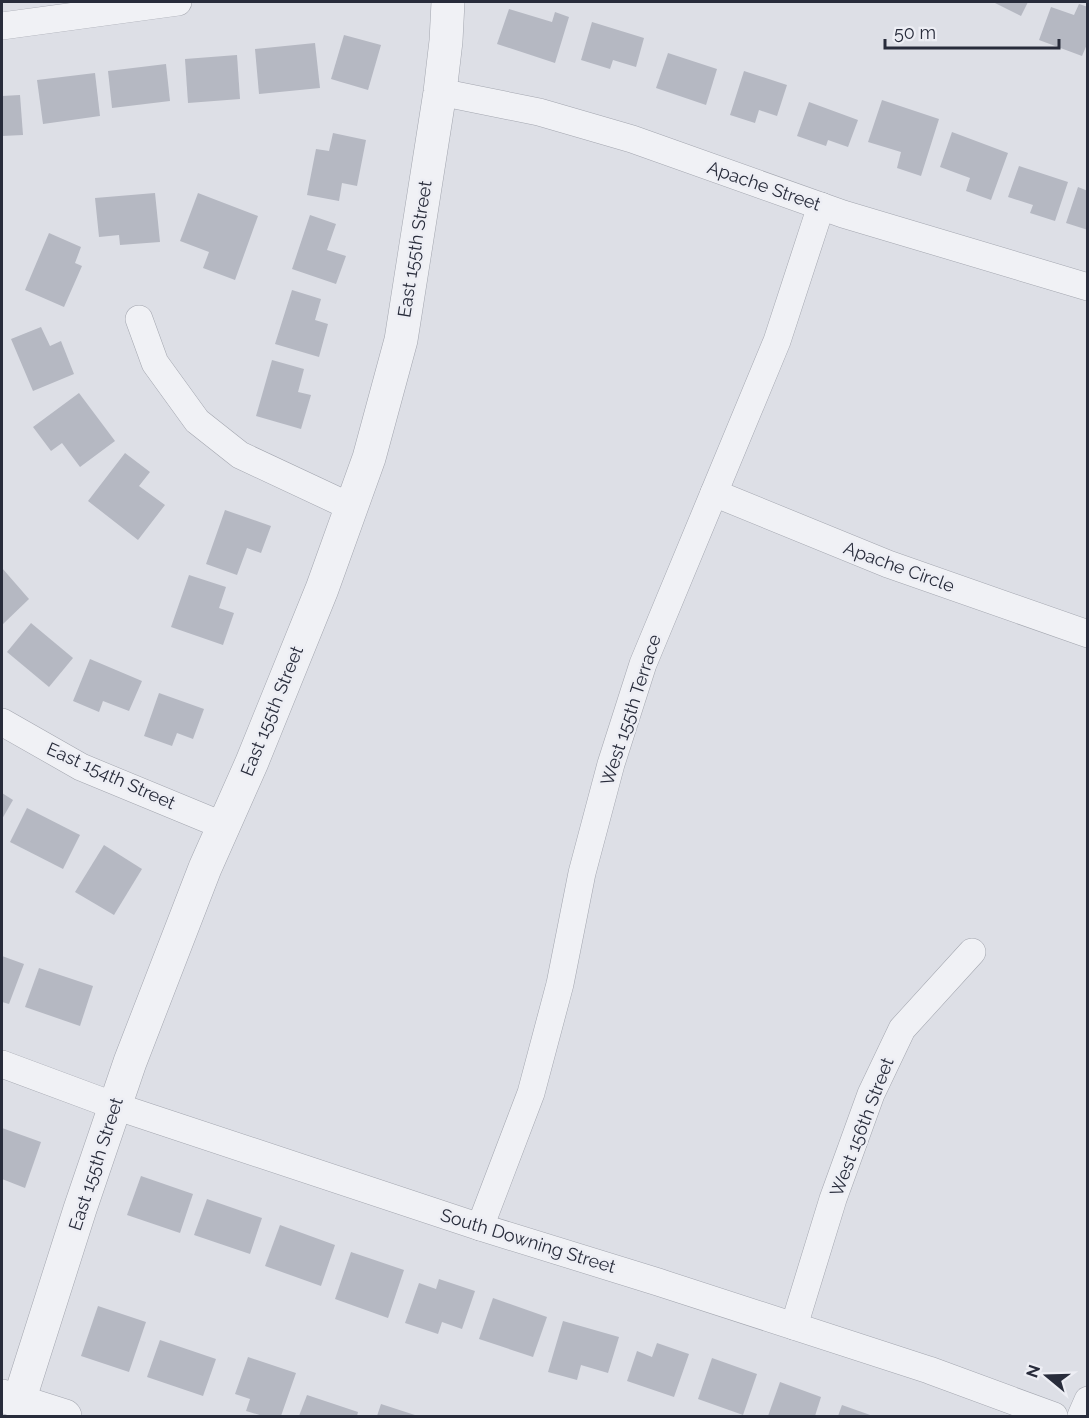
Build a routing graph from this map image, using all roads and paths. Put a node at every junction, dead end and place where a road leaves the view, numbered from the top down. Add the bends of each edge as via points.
1 (178, 2) edge
2 (448, 2) edge
3 (2, 26) edge
4 (440, 92) junction
5 (821, 206) junction
6 (1088, 287) edge
7 (139, 319) dead end
8 (714, 493) junction
9 (351, 507) junction
10 (1088, 634) edge
11 (2, 722) edge
12 (224, 826) junction
13 (972, 952) dead end
14 (2, 1064) edge
15 (115, 1106) junction
16 (480, 1227) junction
17 (794, 1326) junction
18 (10, 1398) edge
19 (1088, 1400) edge
20 (65, 1416) edge
21 (1054, 1416) edge
22 (1081, 1416) edge

1 - 3 street
2 - 4 street, East 155th Street
4 - 5 street, Apache Street via 570,121
4 - 9 street, East 155th Street via 401,340 369,458
5 - 6 street, Apache Street
5 - 8 street, West 155th Terrace via 777,341
7 - 9 street via 156,363 197,421 240,455
8 - 10 street, Apache Circle via 888,564
8 - 16 street, West 155th Terrace via 643,664 611,764 531,1093
9 - 12 street, East 155th Street via 322,590
11 - 12 street, East 154th Street via 81,766
12 - 15 street, East 155th Street
13 - 17 street, West 156th Street via 902,1029 871,1094
14 - 15 street, South Downing Street
15 - 16 street, South Downing Street
15 - 18 street, East 155th Street
16 - 17 street, South Downing Street
17 - 21 street, South Downing Street
18 - 20 street
19 - 22 street

